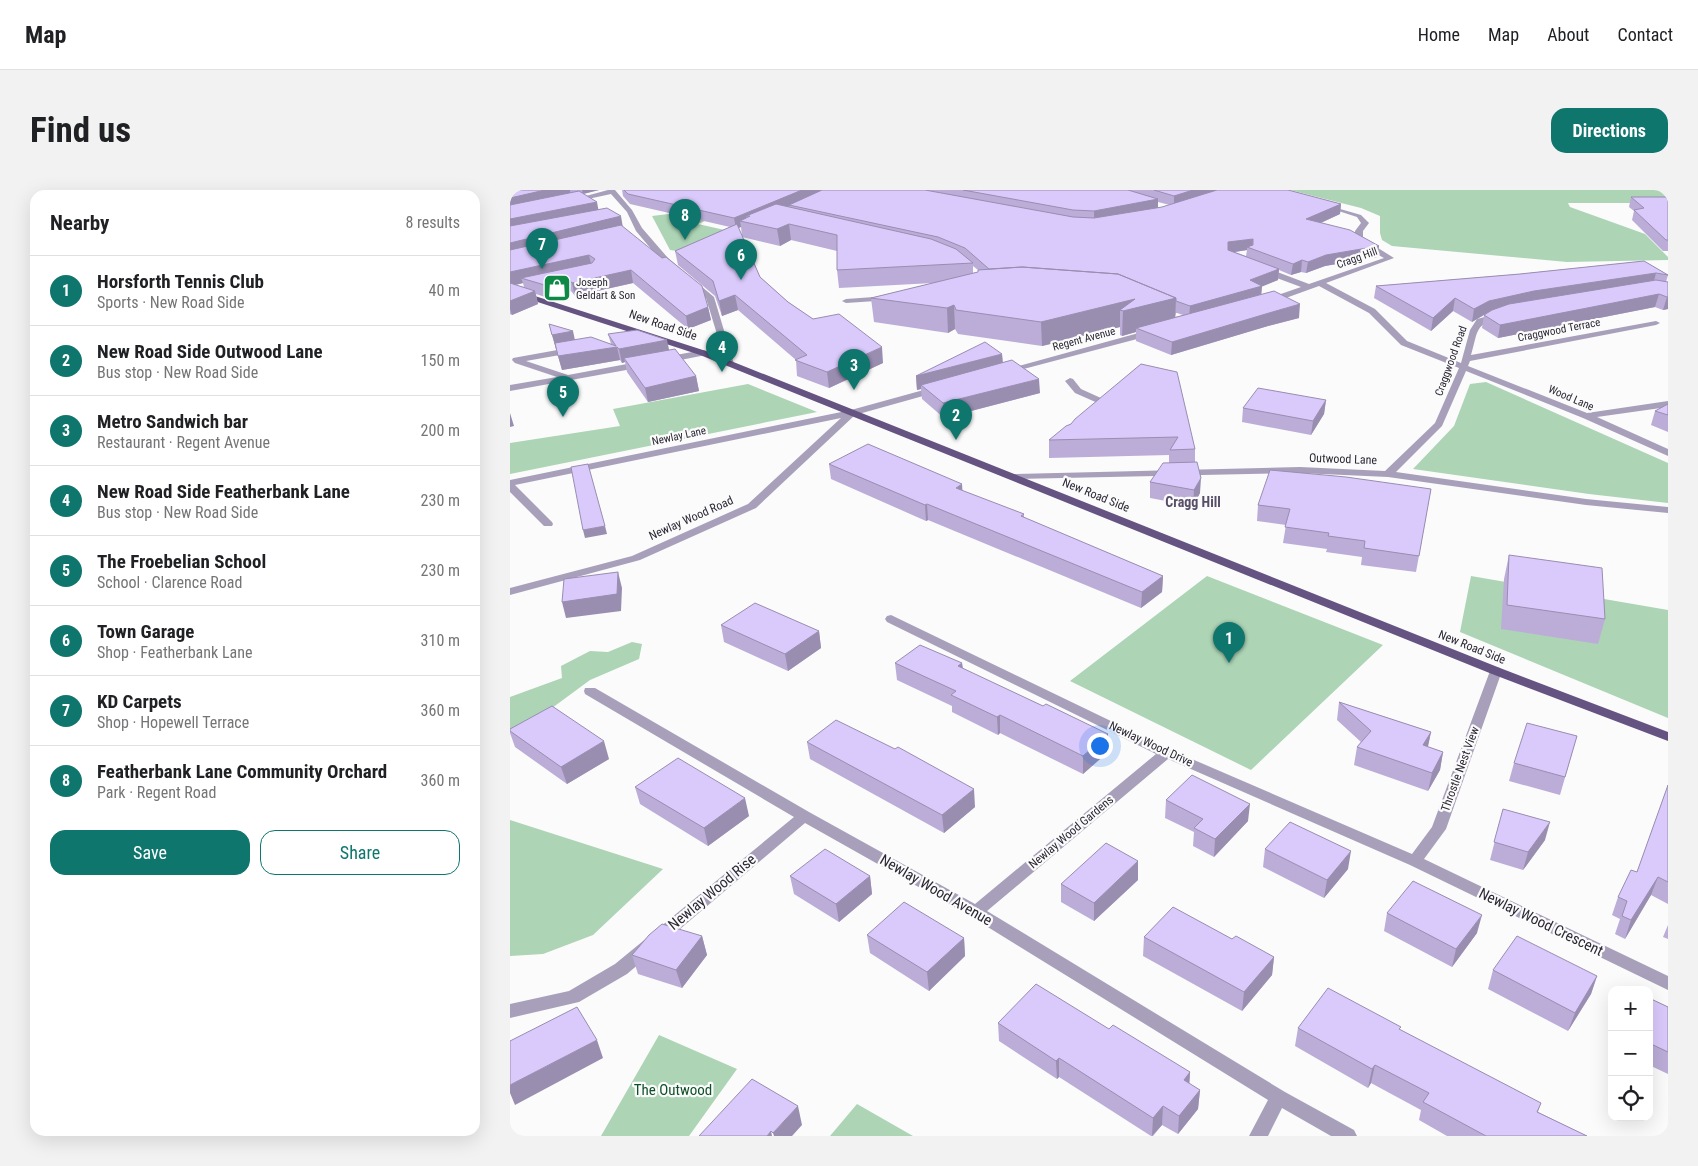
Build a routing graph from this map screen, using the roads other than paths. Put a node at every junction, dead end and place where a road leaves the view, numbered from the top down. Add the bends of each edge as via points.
1 (612, 191) edge
2 (566, 202) edge
3 (1319, 204) edge
4 (630, 211) junction
5 (621, 213) dead end
6 (639, 229) junction
7 (630, 231) edge
8 (673, 257) edge
9 (665, 260) junction
10 (1259, 268) edge
11 (1321, 284) junction
12 (530, 286) edge
13 (1309, 287) junction
14 (511, 290) edge
15 (894, 297) edge
16 (846, 302) dead end
17 (1260, 303) edge
18 (1505, 313) edge
19 (1656, 323) dead end
20 (1159, 330) edge
21 (656, 336) junction
22 (637, 339) edge
23 (581, 349) edge
24 (703, 353) junction
25 (513, 359) edge
26 (1465, 362) junction
27 (730, 364) junction
28 (998, 373) edge
29 (568, 378) junction
30 (1070, 381) dead end
31 (510, 388) edge
32 (943, 388) edge
33 (1668, 404) edge
34 (852, 412) junction
35 (1095, 413) edge
36 (1586, 416) junction
37 (1668, 453) edge
38 (1388, 474) junction
39 (1014, 477) junction
40 (510, 485) edge
41 (1668, 510) edge
42 (548, 524) dead end
43 (510, 592) edge
44 (891, 619) dead end
45 (1496, 671) junction
46 (590, 691) dead end
47 (1668, 737) edge
48 (1166, 752) junction
49 (804, 816) junction
50 (1415, 861) junction
51 (976, 912) junction
52 (1668, 983) edge
53 (510, 1011) edge
54 (1279, 1096) junction
55 (1258, 1136) edge
56 (1348, 1136) edge

1 - 2 street
1 - 4 street
3 - 11 street, Cragg Hill via 1359,216 1365,223 1359,231 1360,238 1390,258
4 - 5 street
4 - 6 street
6 - 7 street
6 - 9 street
8 - 9 street
9 - 27 street via 710,297
10 - 13 street
11 - 13 street
11 - 26 street, Wood Lane via 1372,311 1404,343
12 - 14 street
13 - 17 street
14 - 21 main road, New Road Side
15 - 16 street
18 - 26 street, Craggwood Road via 1480,321 1474,330
19 - 26 street, Craggwood Terrace
20 - 28 street, Regent Avenue
21 - 22 street
21 - 24 main road, New Road Side
23 - 25 street
24 - 27 main road, New Road Side
24 - 29 street
25 - 29 street
26 - 36 street, Wood Lane
26 - 38 street, Craggwood Road via 1439,424
27 - 34 main road, New Road Side
29 - 31 street
30 - 35 street via 1078,391 1107,403
32 - 34 street
33 - 36 street
34 - 39 main road, New Road Side
34 - 40 street, Newlay Lane
34 - 43 street, Newlay Wood Road via 752,506 636,558
36 - 37 street, Wood Lane
38 - 39 street, Outwood Lane via 1300,470
38 - 41 street, Outwood Lane via 1586,502
39 - 45 main road, New Road Side
40 - 42 street
44 - 48 street, Newlay Wood Drive
45 - 47 main road, New Road Side
45 - 50 street, Throstle Nest View via 1439,829
46 - 49 street, Newlay Wood Avenue
48 - 50 street, Newlay Wood Drive
48 - 51 street, Newlay Wood Gardens
49 - 51 street, Newlay Wood Avenue
49 - 53 street, Newlay Wood Rise via 621,969 573,997
50 - 52 street, Newlay Wood Crescent
51 - 54 street, Newlay Wood Avenue
54 - 55 street
54 - 56 street

